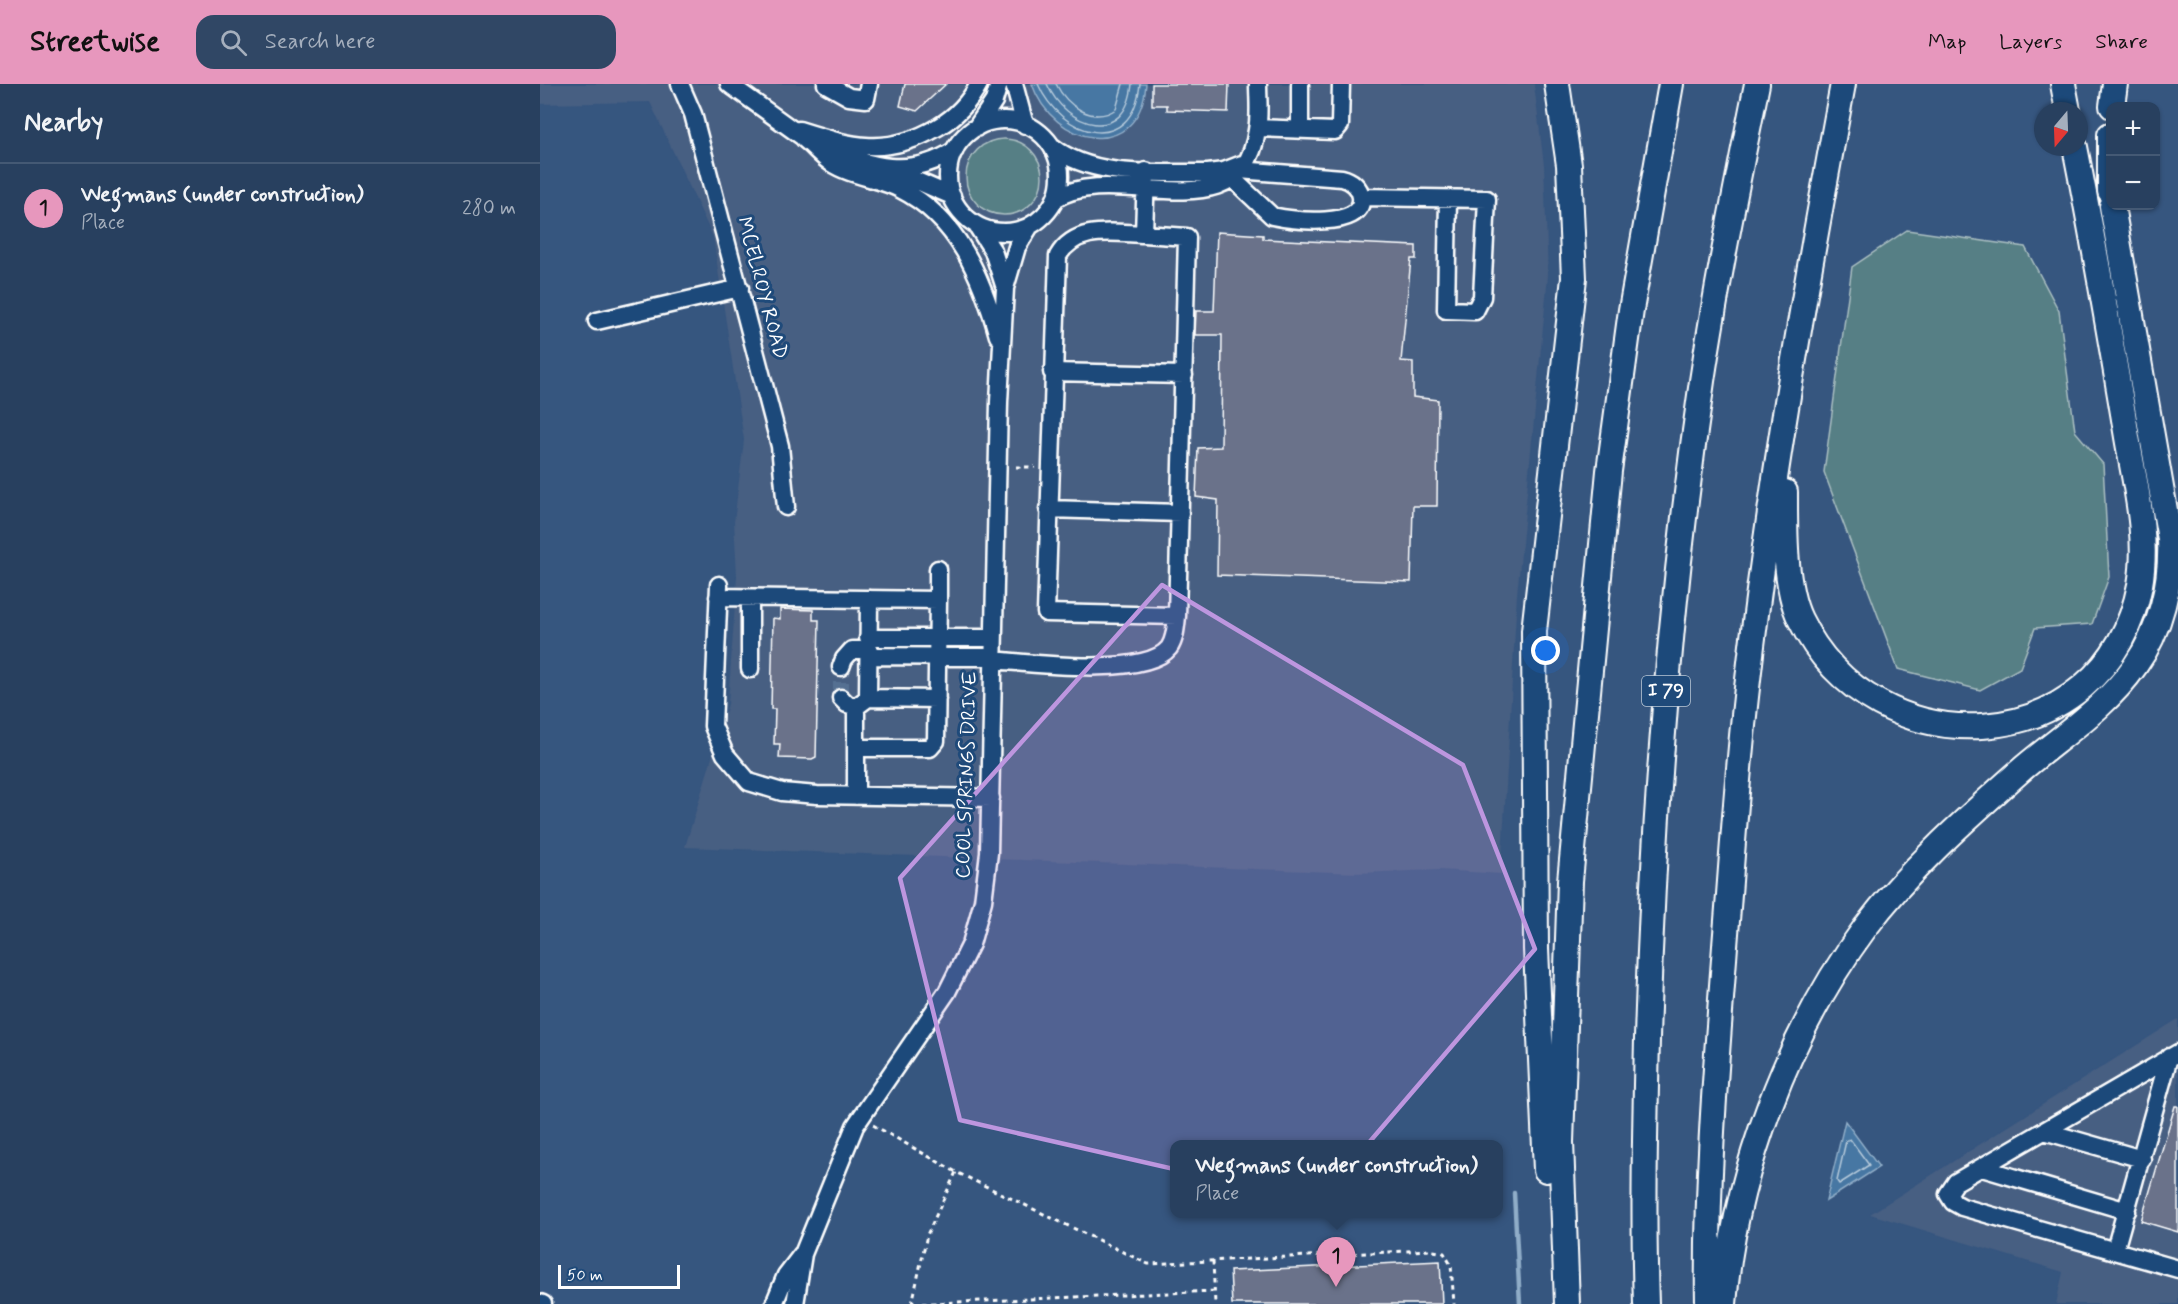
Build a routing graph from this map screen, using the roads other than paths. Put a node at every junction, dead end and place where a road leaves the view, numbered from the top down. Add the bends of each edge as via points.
1 (680, 84) edge
2 (729, 84) edge
3 (826, 84) edge
4 (869, 84) edge
5 (979, 84) edge
6 (999, 84) edge
7 (1014, 84) edge
8 (1258, 84) edge
9 (1300, 84) edge
10 (1341, 84) edge
11 (1557, 84) edge
12 (1671, 84) edge
13 (1758, 84) edge
14 (1843, 84) edge
15 (2063, 84) edge
16 (2115, 84) edge
17 (2066, 102) edge
18 (2113, 102) edge
19 (1025, 125) junction
20 (788, 127) junction
21 (975, 128) junction
22 (1258, 128) junction
23 (1300, 130) junction
24 (804, 139) junction
25 (1051, 146) junction
26 (955, 150) junction
27 (2077, 156) edge
28 (1239, 170) junction
29 (1146, 171) junction
30 (1145, 189) junction
31 (952, 196) junction
32 (1361, 196) junction
33 (1055, 199) junction
34 (1448, 199) junction
35 (2113, 210) edge
36 (977, 226) junction
37 (1030, 226) junction
38 (1144, 234) junction
39 (740, 288) junction
40 (1005, 288) junction
41 (1801, 308) junction
42 (597, 321) dead end
43 (1002, 349) junction
44 (1052, 372) junction
45 (1184, 375) junction
46 (786, 507) dead end
47 (1048, 509) junction
48 (1180, 513) junction
49 (938, 569) dead end
50 (750, 598) junction
51 (869, 599) junction
52 (938, 600) junction
53 (1177, 616) junction
54 (937, 638) junction
55 (993, 638) junction
56 (868, 648) junction
57 (937, 656) junction
58 (993, 659) junction
59 (841, 667) dead end
60 (750, 669) dead end
61 (841, 698) dead end
62 (937, 699) junction
63 (862, 702) junction
64 (856, 748) junction
65 (856, 796) junction
66 (991, 798) junction
67 (2174, 1055) edge
68 (2161, 1089) junction
69 (2178, 1094) edge
70 (2044, 1131) junction
71 (2142, 1159) junction
72 (1982, 1168) junction
73 (2127, 1211) junction
74 (2115, 1251) junction
75 (803, 1254) junction
76 (2178, 1269) edge
77 (786, 1275) junction
78 (761, 1304) edge
79 (774, 1304) edge
80 (795, 1304) edge
81 (1552, 1304) edge
82 (1567, 1304) edge
83 (1646, 1304) edge
84 (1708, 1304) edge
85 (1724, 1304) edge

1 - 39 street, MCELROY ROAD via 693,114
2 - 20 street
3 - 4 street via 849,97 866,99
5 - 20 street via 967,105 951,120 902,145 850,144
6 - 21 street via 994,101
7 - 19 street
8 - 22 street
9 - 23 street
10 - 23 street via 1339,129
11 - 81 highway via 1569,165 1574,278 1534,631 1536,949
12 - 82 highway via 1631,310 1609,471 1570,881 1561,1142
13 - 83 highway, I 79 via 1702,380 1662,732 1650,928 1643,1213
14 - 41 highway
15 - 17 highway
16 - 18 highway
19 - 21 street via 995,121
19 - 25 street
20 - 24 street
21 - 26 street
22 - 23 street
22 - 28 street
24 - 26 street via 854,160 891,167 917,168
24 - 31 street via 841,161 917,181
24 - 43 street via 832,163 900,189 951,231 976,272
25 - 29 street via 1088,166
25 - 33 street via 1060,172
26 - 31 street via 948,172
27 - 41 highway via 2101,280 2143,555 2140,584 2122,637 2089,684 2066,699 2013,722 1983,727 1949,726 1876,703 1821,655 1799,617 1785,556 1785,486
28 - 29 street
28 - 30 street via 1219,187
28 - 32 street via 1342,177 1356,185
28 - 32 street via 1263,210 1277,217 1341,219 1354,215
29 - 30 street
30 - 33 street via 1095,186
30 - 38 street
31 - 36 street via 963,214
32 - 34 street
33 - 37 street via 1045,215
34 - 34 street via 1446,310 1475,311 1482,297 1486,200
35 - 85 highway via 2170,539 2171,566 2156,624 2136,665 2119,686 1918,864 1858,938 1806,1025 1779,1085 1739,1209
36 - 37 street via 1004,232
36 - 40 street, COOL SPRINGS DRIVE via 993,251
37 - 40 street, COOL SPRINGS DRIVE via 1017,247
38 - 44 street via 1077,236 1064,245 1058,256
38 - 45 street via 1187,237
39 - 42 street
39 - 46 street, MCELROY ROAD via 780,446
40 - 43 street, COOL SPRINGS DRIVE
41 - 84 highway via 1766,538 1745,712 1718,1049
43 - 55 street, COOL SPRINGS DRIVE
44 - 45 street
44 - 47 street
45 - 48 street
47 - 48 street
47 - 53 street via 1046,613
48 - 53 street
49 - 52 street
50 - 51 street
50 - 60 street
50 - 65 street via 718,591 713,726 725,754 749,782 782,792
51 - 52 street
51 - 56 street
52 - 54 street
53 - 58 street via 1170,647 1142,663 1091,666
54 - 55 street
54 - 56 street
54 - 57 street
55 - 58 street, COOL SPRINGS DRIVE
56 - 57 street
56 - 59 street via 852,650
56 - 63 street
57 - 58 street
57 - 62 street
58 - 66 street, COOL SPRINGS DRIVE
61 - 63 street via 847,704
62 - 63 street
62 - 64 street via 936,741 930,748
63 - 64 street
64 - 65 street
65 - 66 street
66 - 75 street, COOL SPRINGS DRIVE via 987,872 971,944 947,992 860,1118
67 - 68 street
67 - 70 street
68 - 69 street
68 - 71 street
70 - 71 street
70 - 72 street
71 - 73 street
72 - 73 street
72 - 74 street via 1952,1186 1948,1194 1953,1202
73 - 74 street
74 - 76 street
75 - 77 street, COOL SPRINGS DRIVE
75 - 80 street, COOL SPRINGS DRIVE
77 - 78 street
77 - 79 street, COOL SPRINGS DRIVE

